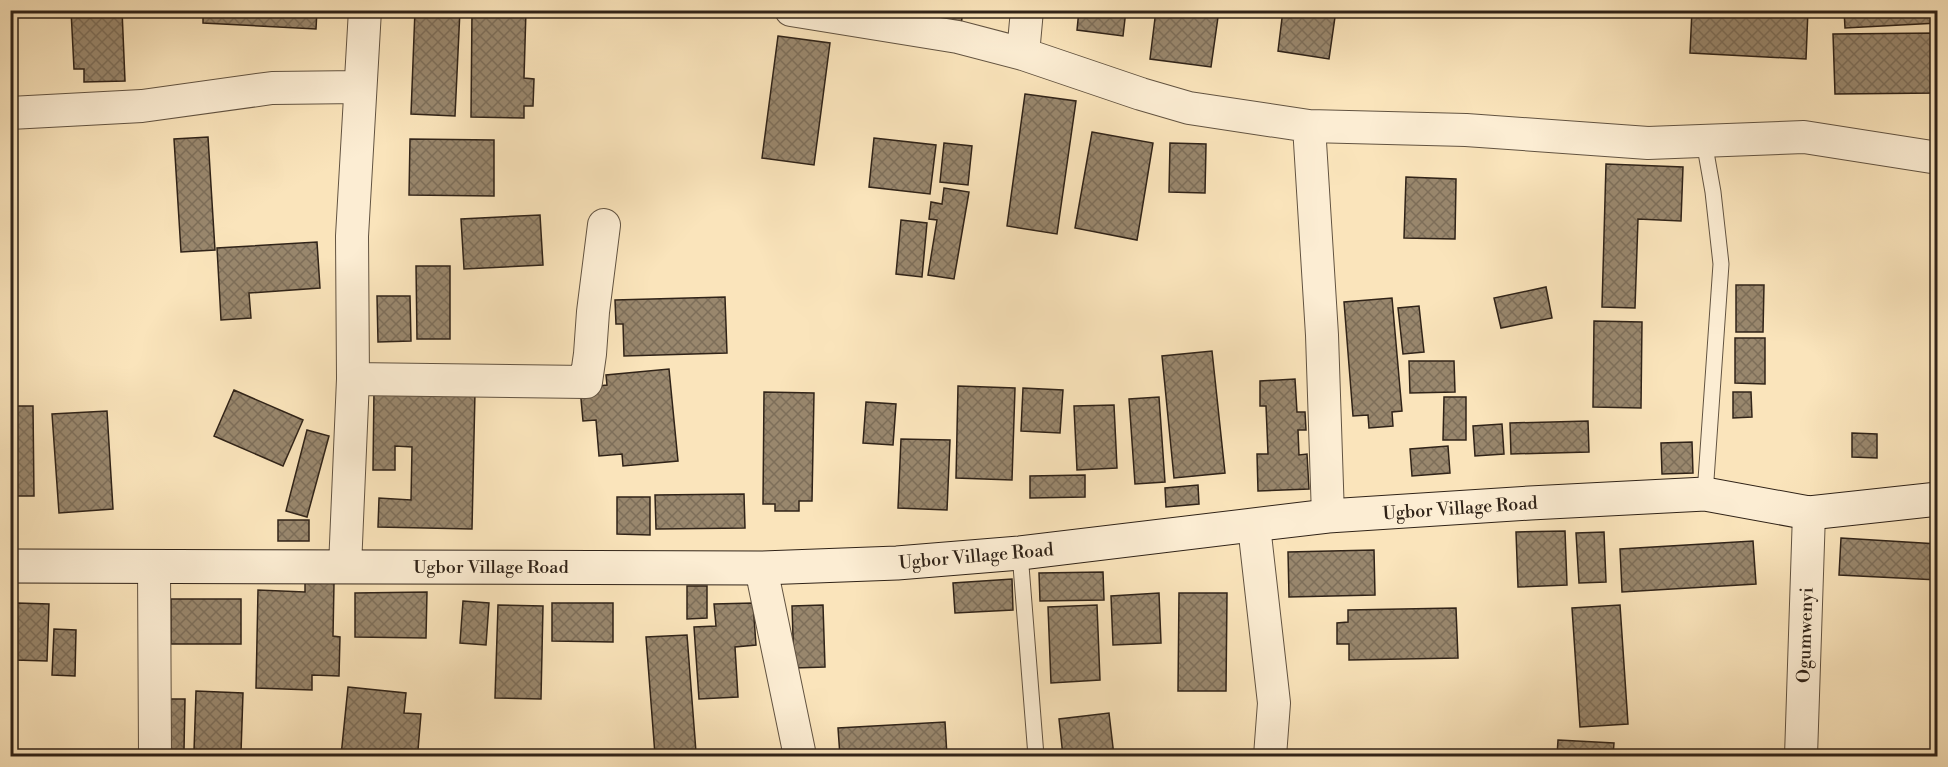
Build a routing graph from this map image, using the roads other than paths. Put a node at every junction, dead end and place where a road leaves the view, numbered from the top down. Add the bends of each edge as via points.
1 (365, 10) edge
2 (791, 10) edge
3 (1027, 10) edge
4 (1023, 54) junction
5 (360, 87) junction
6 (10, 113) edge
7 (1309, 126) junction
8 (1704, 141) junction
9 (1938, 158) edge
10 (604, 225) dead end
11 (353, 379) junction
12 (1705, 494) junction
13 (1938, 499) edge
14 (1809, 513) junction
15 (1328, 516) junction
16 (1254, 526) junction
17 (1020, 553) junction
18 (10, 566) edge
19 (154, 566) junction
20 (345, 567) junction
21 (761, 568) junction
22 (155, 756) edge
23 (800, 756) edge
24 (1036, 756) edge
25 (1270, 756) edge
26 (1801, 756) edge

1 - 5 street
2 - 4 street via 958,37
3 - 4 street
4 - 7 street via 1189,108
5 - 6 street via 272,88 142,106
5 - 11 street via 352,236
7 - 8 street via 1466,130 1648,143
7 - 15 street
8 - 9 street via 1804,137
8 - 12 lane via 1721,264
10 - 11 street via 585,382
11 - 20 street
12 - 14 street, Ugbor Village Road
12 - 15 street, Ugbor Village Road
13 - 14 street, Ugbor Village Road
14 - 26 street, Ogumwenyi
15 - 16 street, Ugbor Village Road
16 - 17 street, Ugbor Village Road
16 - 25 street via 1274,703
17 - 21 street, Ugbor Village Road
17 - 24 lane
18 - 19 street, Ugbor Village Road
19 - 20 street, Ugbor Village Road
19 - 22 street
20 - 21 street, Ugbor Village Road
21 - 23 street

